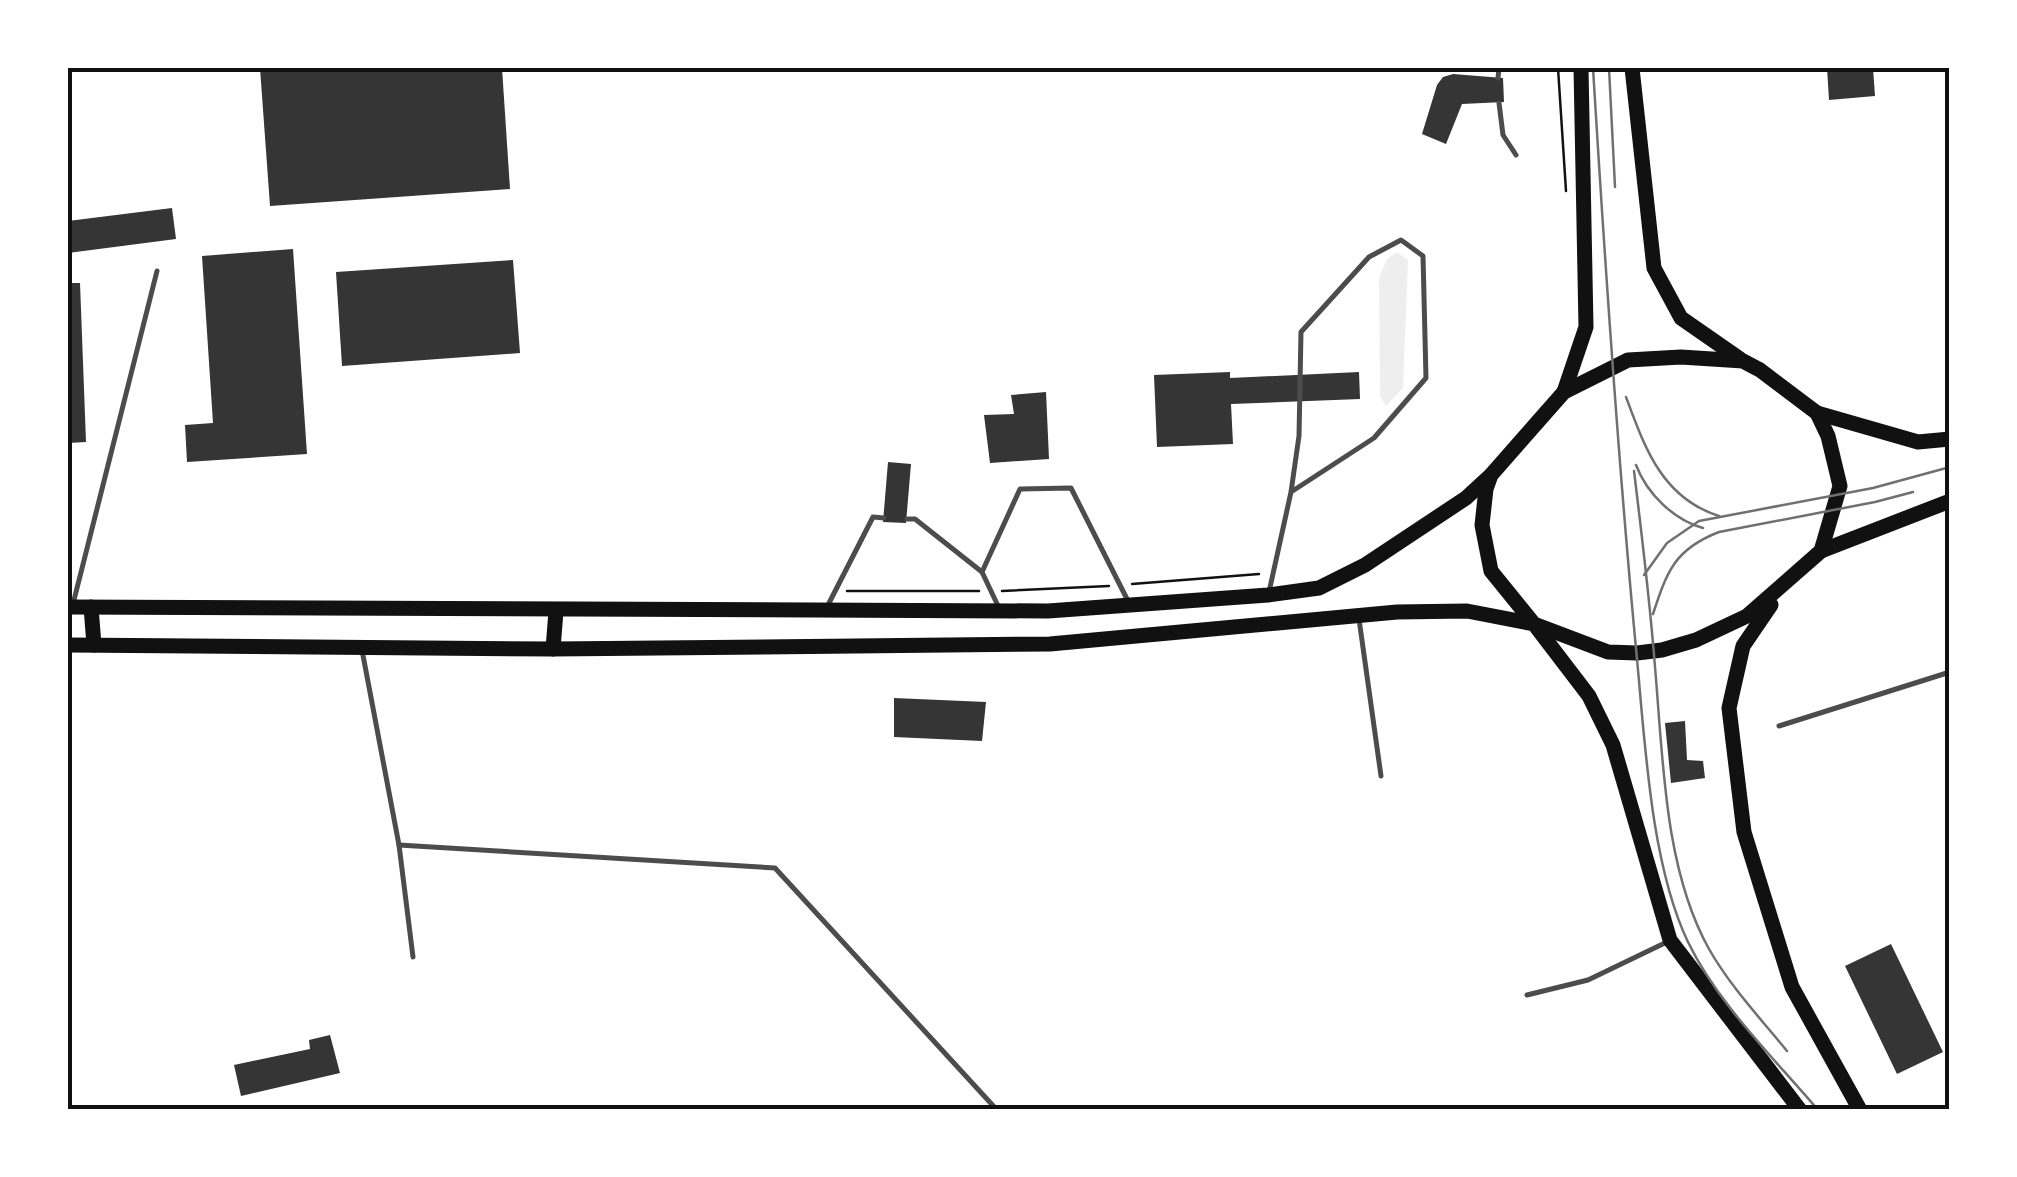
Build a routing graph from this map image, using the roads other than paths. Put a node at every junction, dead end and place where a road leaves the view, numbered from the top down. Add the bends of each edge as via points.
1 (1499, 68) edge
2 (1581, 68) edge
3 (1632, 68) edge
4 (1498, 78) dead end
5 (1499, 102) dead end
6 (1516, 155) dead end
7 (157, 271) dead end
8 (1743, 361) junction
9 (1564, 392) junction
10 (1817, 413) junction
11 (1950, 439) edge
12 (1491, 475) junction
13 (1291, 492) junction
14 (1950, 500) edge
15 (884, 518) dead end
16 (906, 519) dead end
17 (1821, 551) junction
18 (982, 572) junction
19 (1780, 590) junction
20 (1268, 595) junction
21 (1130, 604) junction
22 (70, 607) edge
23 (91, 607) junction
24 (556, 610) junction
25 (826, 611) junction
26 (1000, 611) junction
27 (1359, 616) junction
28 (1534, 624) junction
29 (68, 645) edge
30 (94, 645) junction
31 (362, 647) junction
32 (553, 648) junction
33 (1950, 672) edge
34 (1778, 726) dead end
35 (1381, 776) dead end
36 (399, 846) junction
37 (1670, 940) junction
38 (414, 957) dead end
39 (1527, 994) dead end
40 (997, 1110) edge
41 (1800, 1110) edge
42 (1860, 1110) edge

1 - 4 lane
2 - 9 main road via 1586,326
3 - 8 main road via 1654,268 1681,318
5 - 6 lane via 1504,135
7 - 22 lane
8 - 9 main road via 1628,360
8 - 10 main road
9 - 12 main road
10 - 11 main road via 1918,442
10 - 17 main road via 1840,486
12 - 20 main road via 1365,566 1319,588
12 - 28 main road via 1482,525 1491,571
13 - 13 lane via 1374,438 1426,378 1423,256 1401,240 1369,257 1302,332
13 - 20 lane
14 - 17 main road
15 - 25 lane via 873,517
16 - 18 lane
17 - 19 main road
18 - 21 lane via 1020,489 1071,488
18 - 26 lane
19 - 28 main road via 1748,616 1662,650 1608,652
19 - 42 main road via 1743,646 1729,708 1744,832 1792,987
20 - 21 main road
21 - 26 main road
22 - 23 main road
23 - 24 main road
23 - 30 main road
24 - 25 main road
24 - 32 main road
25 - 26 main road
27 - 28 main road via 1467,611
27 - 32 main road via 1050,644
27 - 35 lane
28 - 37 main road via 1588,696 1613,745
29 - 30 main road
30 - 31 main road
31 - 32 main road
31 - 36 lane
33 - 34 lane
36 - 38 lane
36 - 40 lane via 776,868
37 - 39 lane via 1588,980
37 - 41 main road

